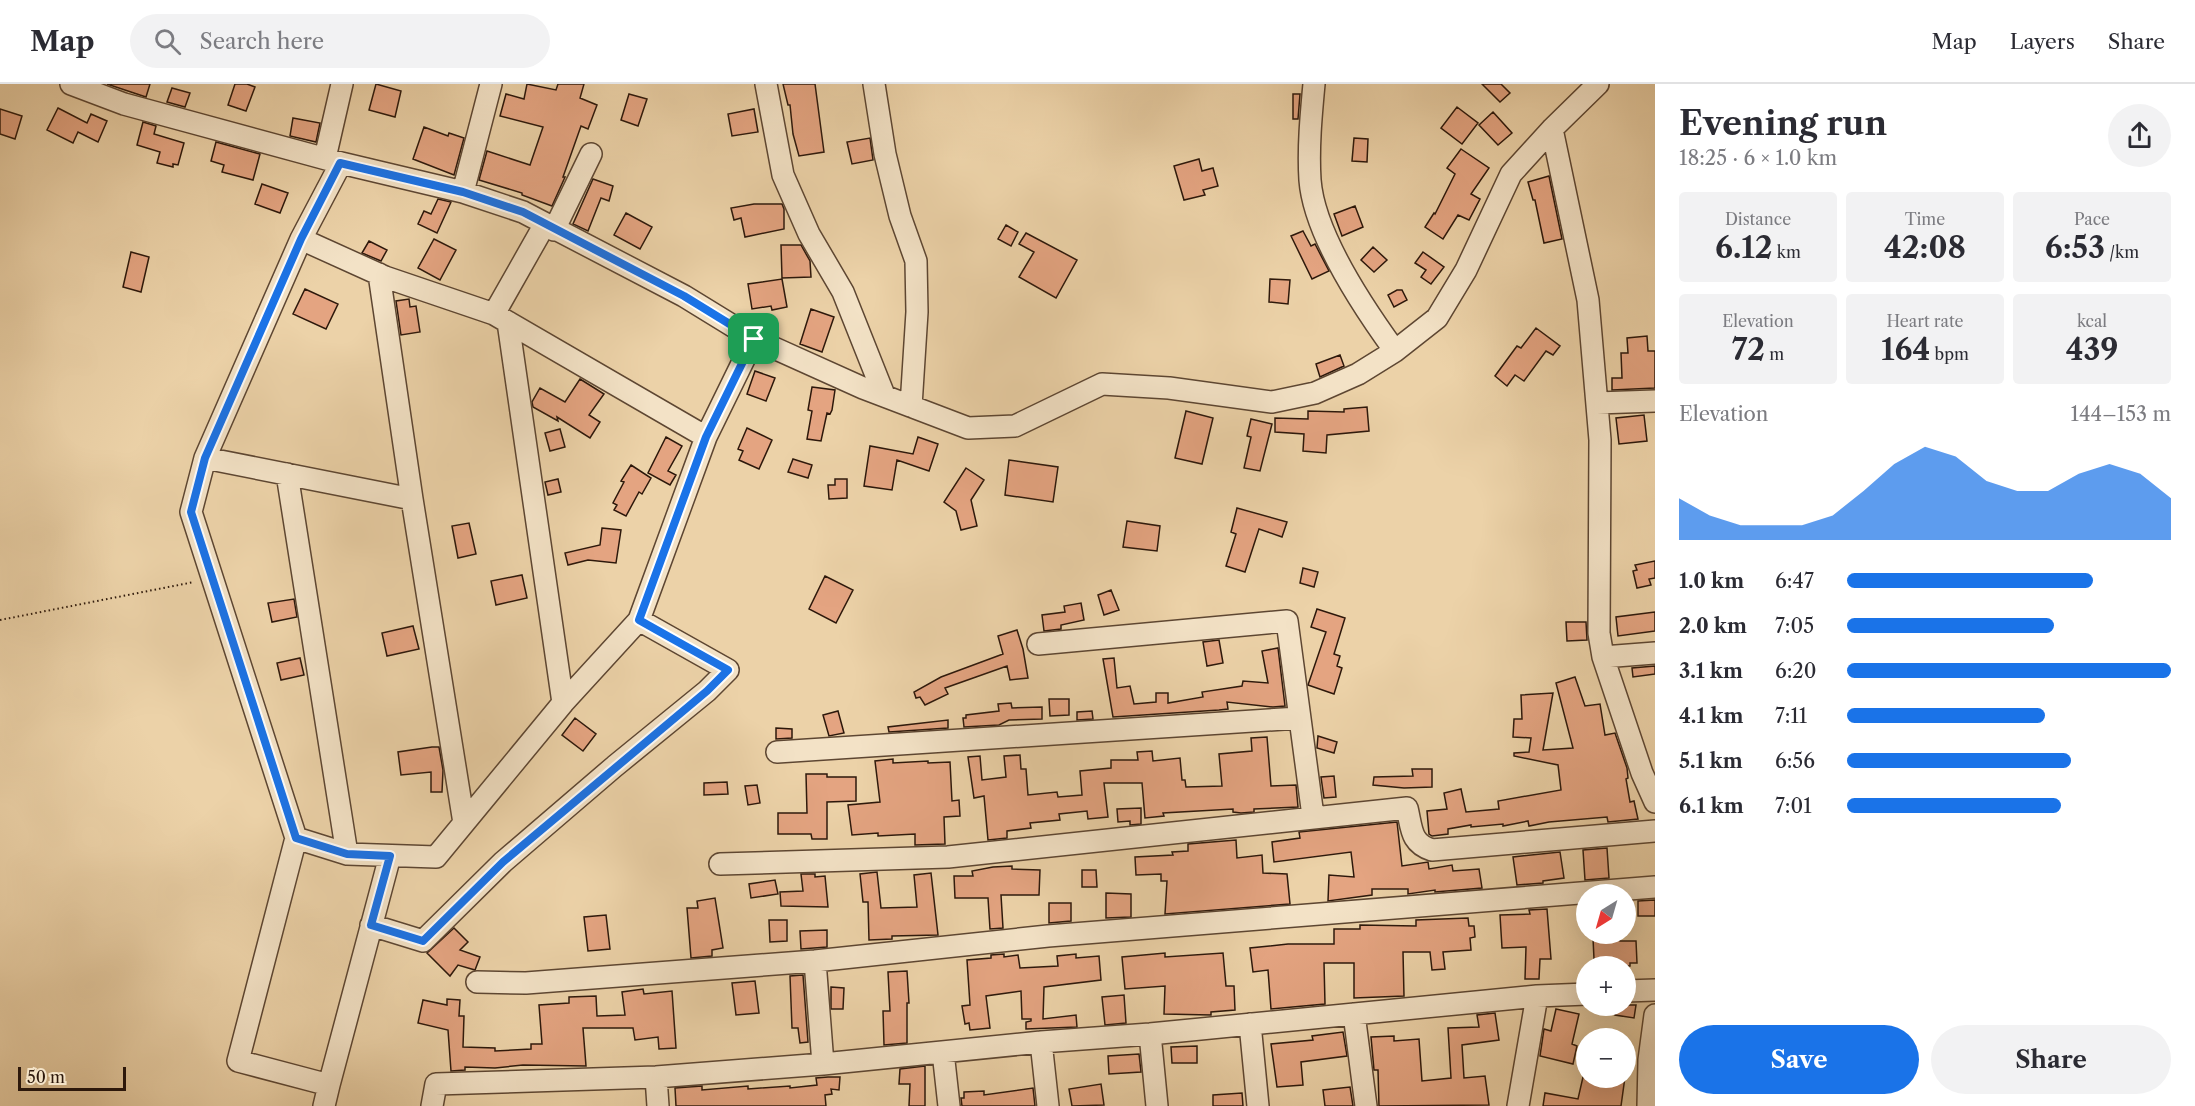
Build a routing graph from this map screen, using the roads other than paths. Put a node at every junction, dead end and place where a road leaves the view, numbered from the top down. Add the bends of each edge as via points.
1 (71, 84) edge
2 (342, 84) edge
3 (491, 84) edge
4 (766, 84) edge
5 (874, 84) edge
6 (1314, 84) edge
7 (1598, 84) edge
8 (1552, 129) junction
9 (591, 154) dead end
10 (333, 161) junction
11 (463, 192) junction
12 (550, 227) junction
13 (301, 239) junction
14 (379, 274) junction
15 (501, 318) junction
16 (754, 339) junction
17 (1395, 351) junction
18 (884, 396) junction
19 (1655, 401) edge
20 (1597, 403) junction
21 (911, 406) junction
22 (706, 437) junction
23 (205, 458) junction
24 (287, 474) junction
25 (412, 499) junction
26 (639, 620) junction
27 (1038, 644) dead end
28 (1655, 653) edge
29 (1603, 657) junction
30 (562, 703) junction
31 (1299, 718) junction
32 (777, 752) dead end
33 (1648, 773) edge
34 (1655, 801) edge
35 (1313, 816) junction
36 (464, 823) junction
37 (1655, 831) edge
38 (296, 838) junction
39 (347, 854) junction
40 (390, 856) junction
41 (720, 864) dead end
42 (1655, 887) edge
43 (371, 925) junction
44 (815, 961) junction
45 (477, 982) dead end
46 (1655, 990) edge
47 (1636, 991) edge
48 (1576, 994) edge
49 (1537, 996) junction
50 (1354, 1014) junction
51 (1655, 1016) edge
52 (1250, 1024) junction
53 (1150, 1034) junction
54 (1041, 1042) junction
55 (943, 1052) junction
56 (823, 1064) junction
57 (656, 1077) junction
58 (329, 1085) junction
59 (324, 1106) edge
60 (432, 1106) edge
61 (658, 1106) edge
62 (949, 1106) edge
63 (1048, 1106) edge
64 (1157, 1106) edge
65 (1258, 1106) edge
66 (1366, 1106) edge
67 (1518, 1106) edge
68 (1648, 1106) edge

1 - 10 street via 124,104
2 - 10 street
3 - 11 street
4 - 18 street via 783,175 809,234 843,292
5 - 21 street via 900,216 916,261
6 - 17 street via 1310,182 1318,215 1337,260
7 - 8 street
8 - 17 street via 1511,174 1466,270 1437,318
8 - 20 street via 1588,300
9 - 12 street
10 - 11 street
10 - 13 street
11 - 12 street via 523,212
12 - 15 street
12 - 16 street via 684,296
13 - 14 street
13 - 23 street
14 - 15 street
14 - 25 street
15 - 22 street
15 - 30 street
16 - 18 street
16 - 22 street
17 - 21 street via 1358,374 1315,393 1272,402 1169,388 1102,384 1015,426 968,428
18 - 21 street
19 - 20 street
20 - 29 street via 1599,633
22 - 26 street
23 - 24 street
23 - 38 street via 191,512
24 - 25 street
24 - 39 street
25 - 36 street
26 - 30 street
26 - 43 street via 728,670 503,862 423,941
27 - 31 street via 1287,621
28 - 29 street
29 - 33 street
30 - 36 street
31 - 32 street
31 - 35 street
33 - 34 street
35 - 37 street via 1407,808 1415,842 1432,850
35 - 41 street via 948,857
36 - 40 street via 436,858
38 - 39 street
38 - 58 street via 238,1061
39 - 40 street
40 - 43 street
42 - 44 street via 1048,936
43 - 58 street
44 - 45 street via 526,983
44 - 56 street
46 - 47 street
48 - 49 street
49 - 50 street
49 - 67 street
50 - 52 street
50 - 66 street
51 - 68 street
52 - 53 street
52 - 65 street
53 - 54 street
53 - 64 street
54 - 55 street
54 - 63 street
55 - 56 street
55 - 62 street
56 - 57 street
57 - 60 street via 436,1084
57 - 61 street
58 - 59 street

